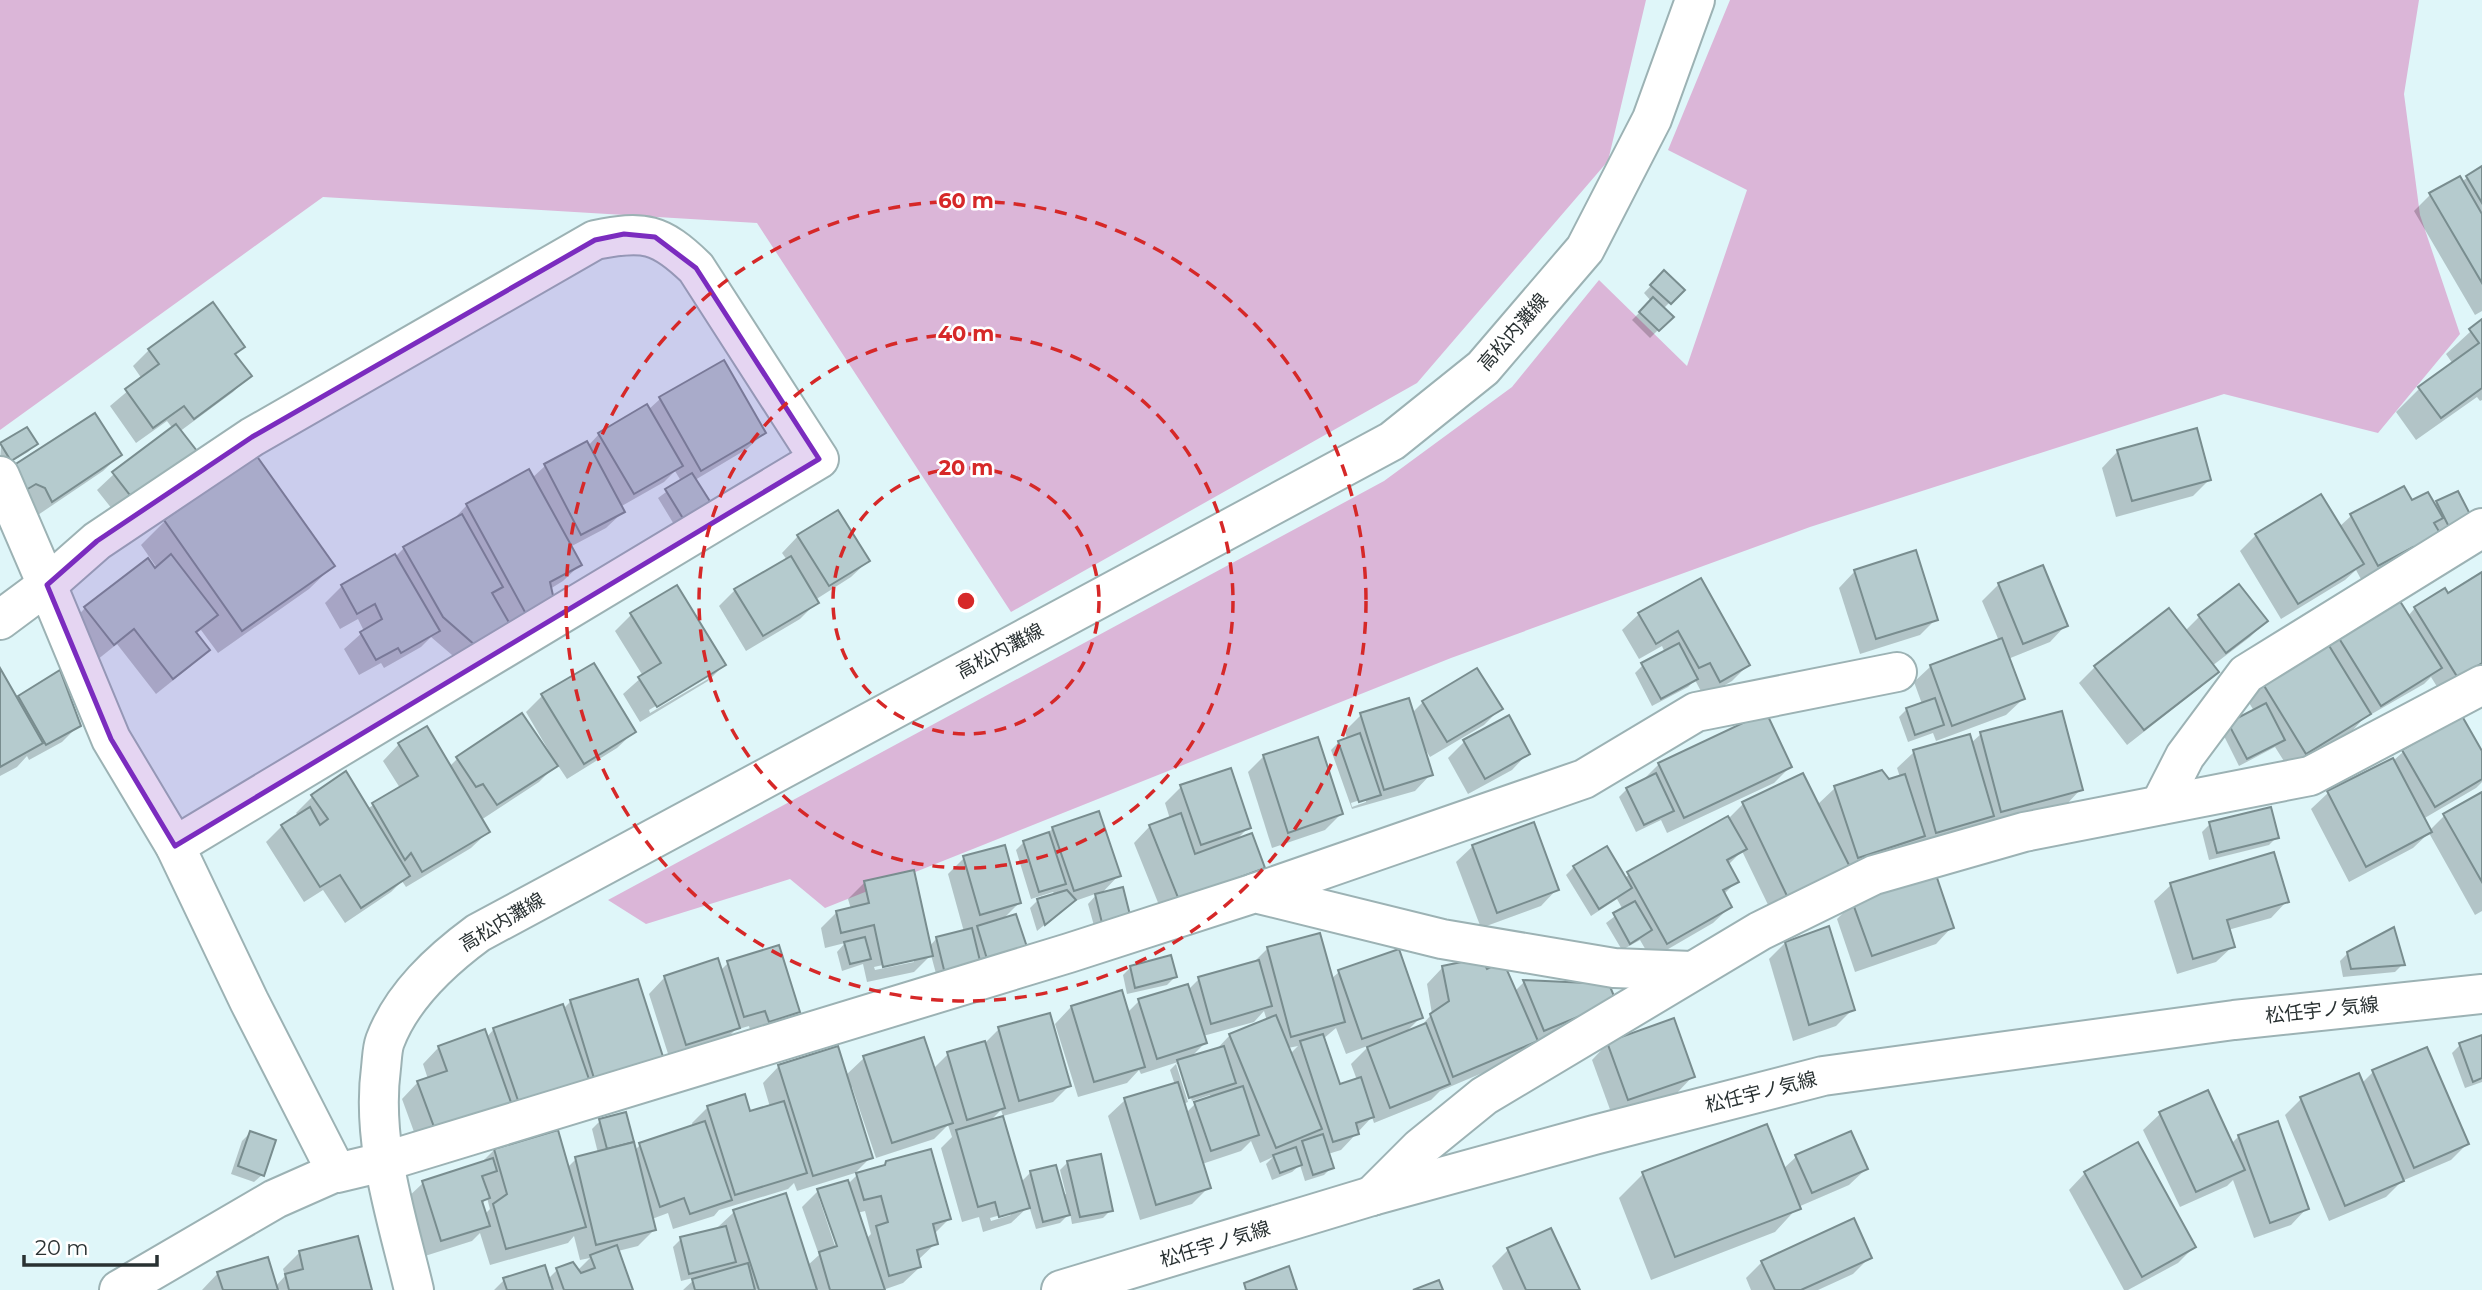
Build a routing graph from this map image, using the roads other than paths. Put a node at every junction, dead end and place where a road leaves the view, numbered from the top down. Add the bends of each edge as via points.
1 (1695, 0) edge
2 (0, 476) edge
3 (2482, 528) edge
4 (47, 585) junction
5 (0, 620) edge
6 (1897, 672) dead end
7 (2482, 685) edge
8 (2160, 805) junction
9 (175, 846) junction
10 (1255, 893) junction
11 (1692, 971) junction
12 (2482, 993) edge
13 (383, 1162) junction
14 (336, 1172) junction
15 (1372, 1196) junction
16 (119, 1290) edge
17 (414, 1290) edge
18 (1061, 1290) edge

1 - 13 street, 高松内灘線 via 1652,119 1585,249 1483,368 1392,441 478,933 444,958 403,1008 384,1043 379,1080
2 - 4 street
3 - 8 street via 2246,674 2185,755
4 - 5 street
4 - 9 street via 111,739
4 - 9 street via 97,541 252,437 595,240 624,234 655,237 696,268 819,459
6 - 10 street via 1696,712 1584,779
7 - 8 street via 2310,776
8 - 11 street via 2024,832 1874,875 1760,931
9 - 14 street
10 - 11 street via 1442,939 1614,968
10 - 13 street
11 - 15 street via 1484,1096 1420,1148
12 - 15 street, 松任宇ノ気線 via 2234,1020 1823,1076
13 - 14 street
13 - 17 street, 高松内灘線
14 - 16 street via 275,1199
15 - 18 street, 松任宇ノ気線

